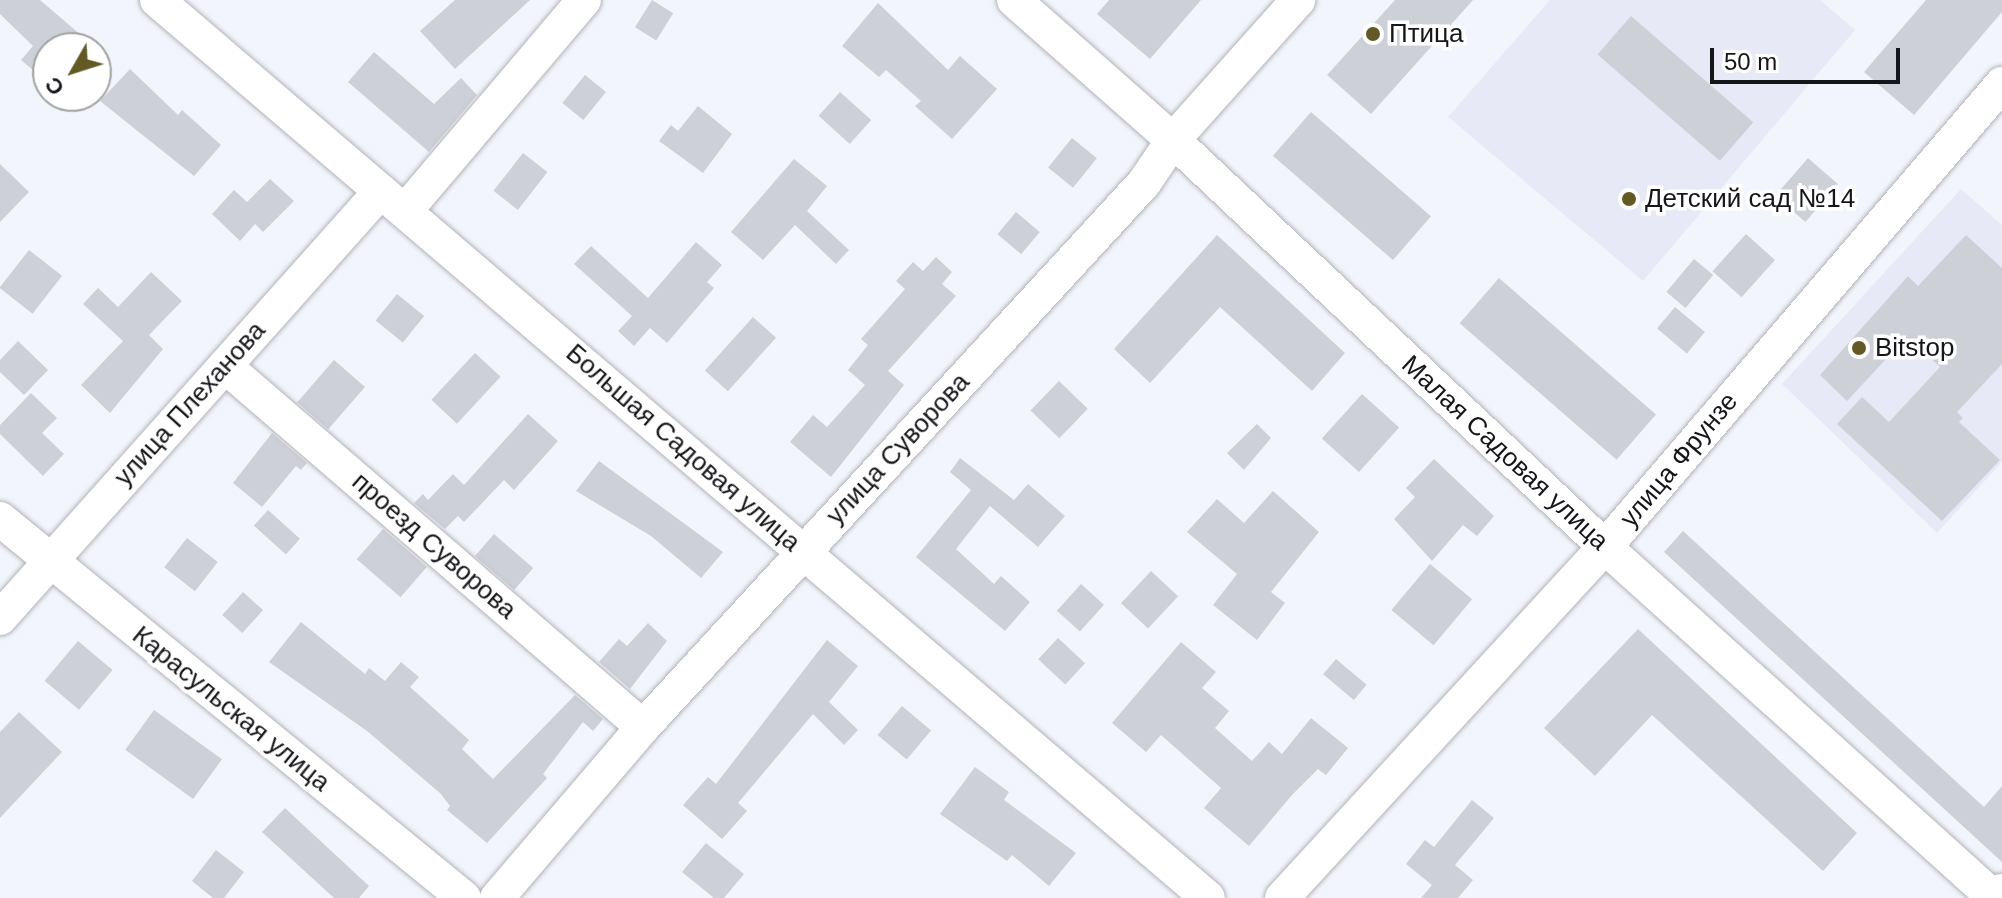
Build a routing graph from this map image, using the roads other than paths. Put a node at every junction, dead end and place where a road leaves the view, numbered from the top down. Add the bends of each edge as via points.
1 (157, 0) edge
2 (584, 0) edge
3 (1014, 0) edge
4 (1298, 0) edge
5 (2002, 84) edge
6 (1173, 140) junction
7 (394, 200) junction
8 (225, 366) junction
9 (0, 519) edge
10 (1605, 547) junction
11 (803, 552) junction
12 (50, 562) junction
13 (0, 618) edge
14 (643, 727) junction
15 (1993, 894) edge
16 (464, 898) edge
17 (497, 898) edge
18 (1208, 898) edge
19 (1282, 898) edge

1 - 7 street, Большая Садовая улица
2 - 7 street, улица Плеханова
3 - 6 street, Малая Садовая улица
4 - 6 street, улица Суворова
5 - 10 street, улица Фрунзе
6 - 10 street, Малая Садовая улица
6 - 11 street, улица Суворова via 1144,183
7 - 8 street, улица Плеханова
7 - 11 street, Большая Садовая улица
8 - 12 street, улица Плеханова
8 - 14 street, проезд Суворова
9 - 12 street, Карасульская улица
10 - 15 street, Малая Садовая улица
10 - 19 street, улица Фрунзе
11 - 14 street, улица Суворова
11 - 18 street, Большая Садовая улица
12 - 13 street, улица Плеханова
12 - 16 street, Карасульская улица
14 - 17 street, улица Суворова

